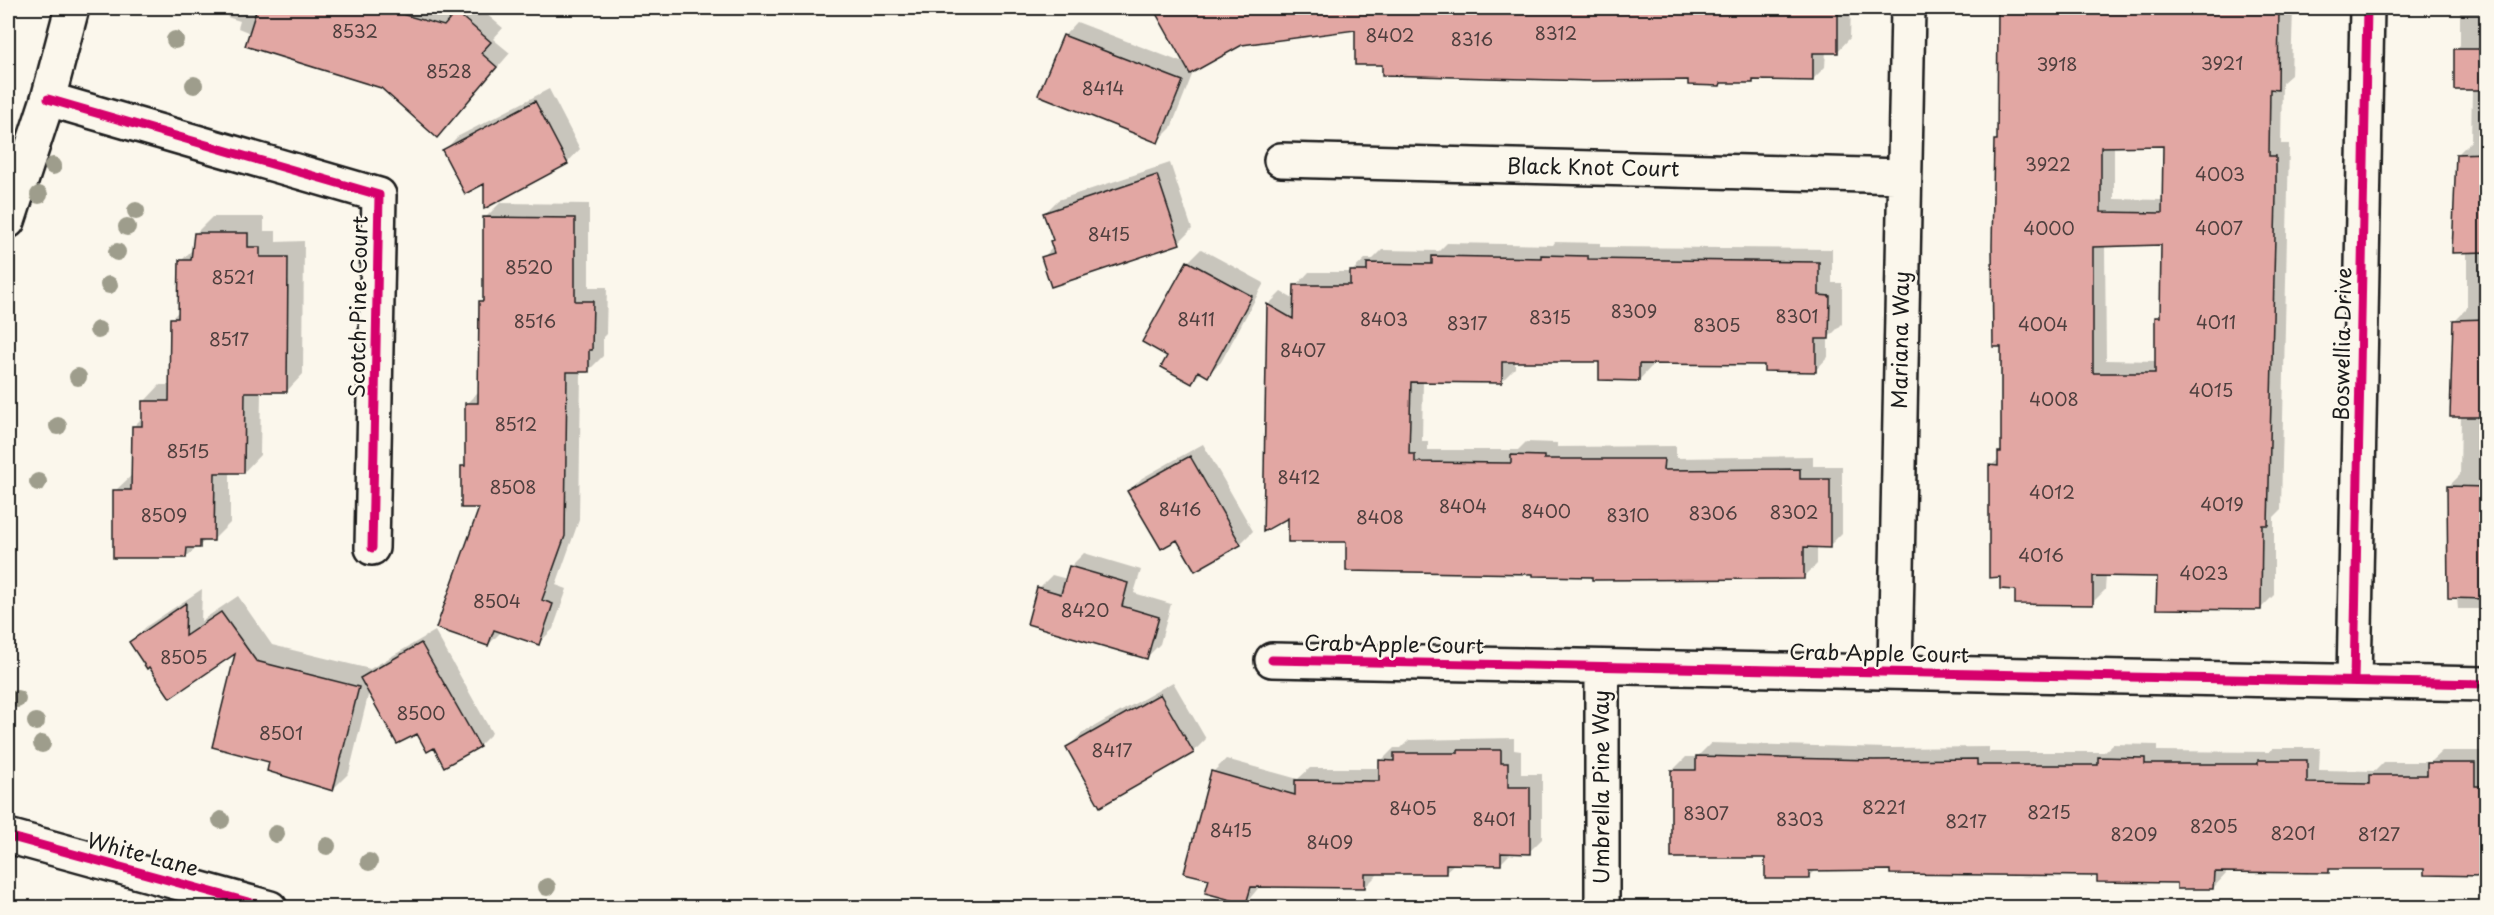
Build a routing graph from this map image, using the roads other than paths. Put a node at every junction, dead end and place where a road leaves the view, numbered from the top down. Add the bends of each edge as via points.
1 (72, 8) edge
2 (1908, 8) edge
3 (2367, 8) edge
4 (48, 99) junction
5 (1281, 160) dead end
6 (1904, 176) junction
7 (8, 221) edge
8 (372, 548) dead end
9 (1272, 660) dead end
10 (1602, 667) junction
11 (1895, 672) junction
12 (2354, 681) junction
13 (2487, 684) edge
14 (8, 836) edge
15 (270, 908) edge
16 (1602, 908) edge

1 - 4 street
2 - 6 street, Mariana Way
3 - 12 street, Boswellia Drive
4 - 7 street
4 - 8 street, Scotch Pine Court via 379,195
5 - 6 street, Black Knot Court
6 - 11 street, Mariana Way
9 - 10 street, Crab Apple Court
10 - 11 street, Crab Apple Court
10 - 16 street, Umbrella Pine Way
11 - 12 street, Crab Apple Court
12 - 13 street, Crab Apple Court
14 - 15 street, White Lane

